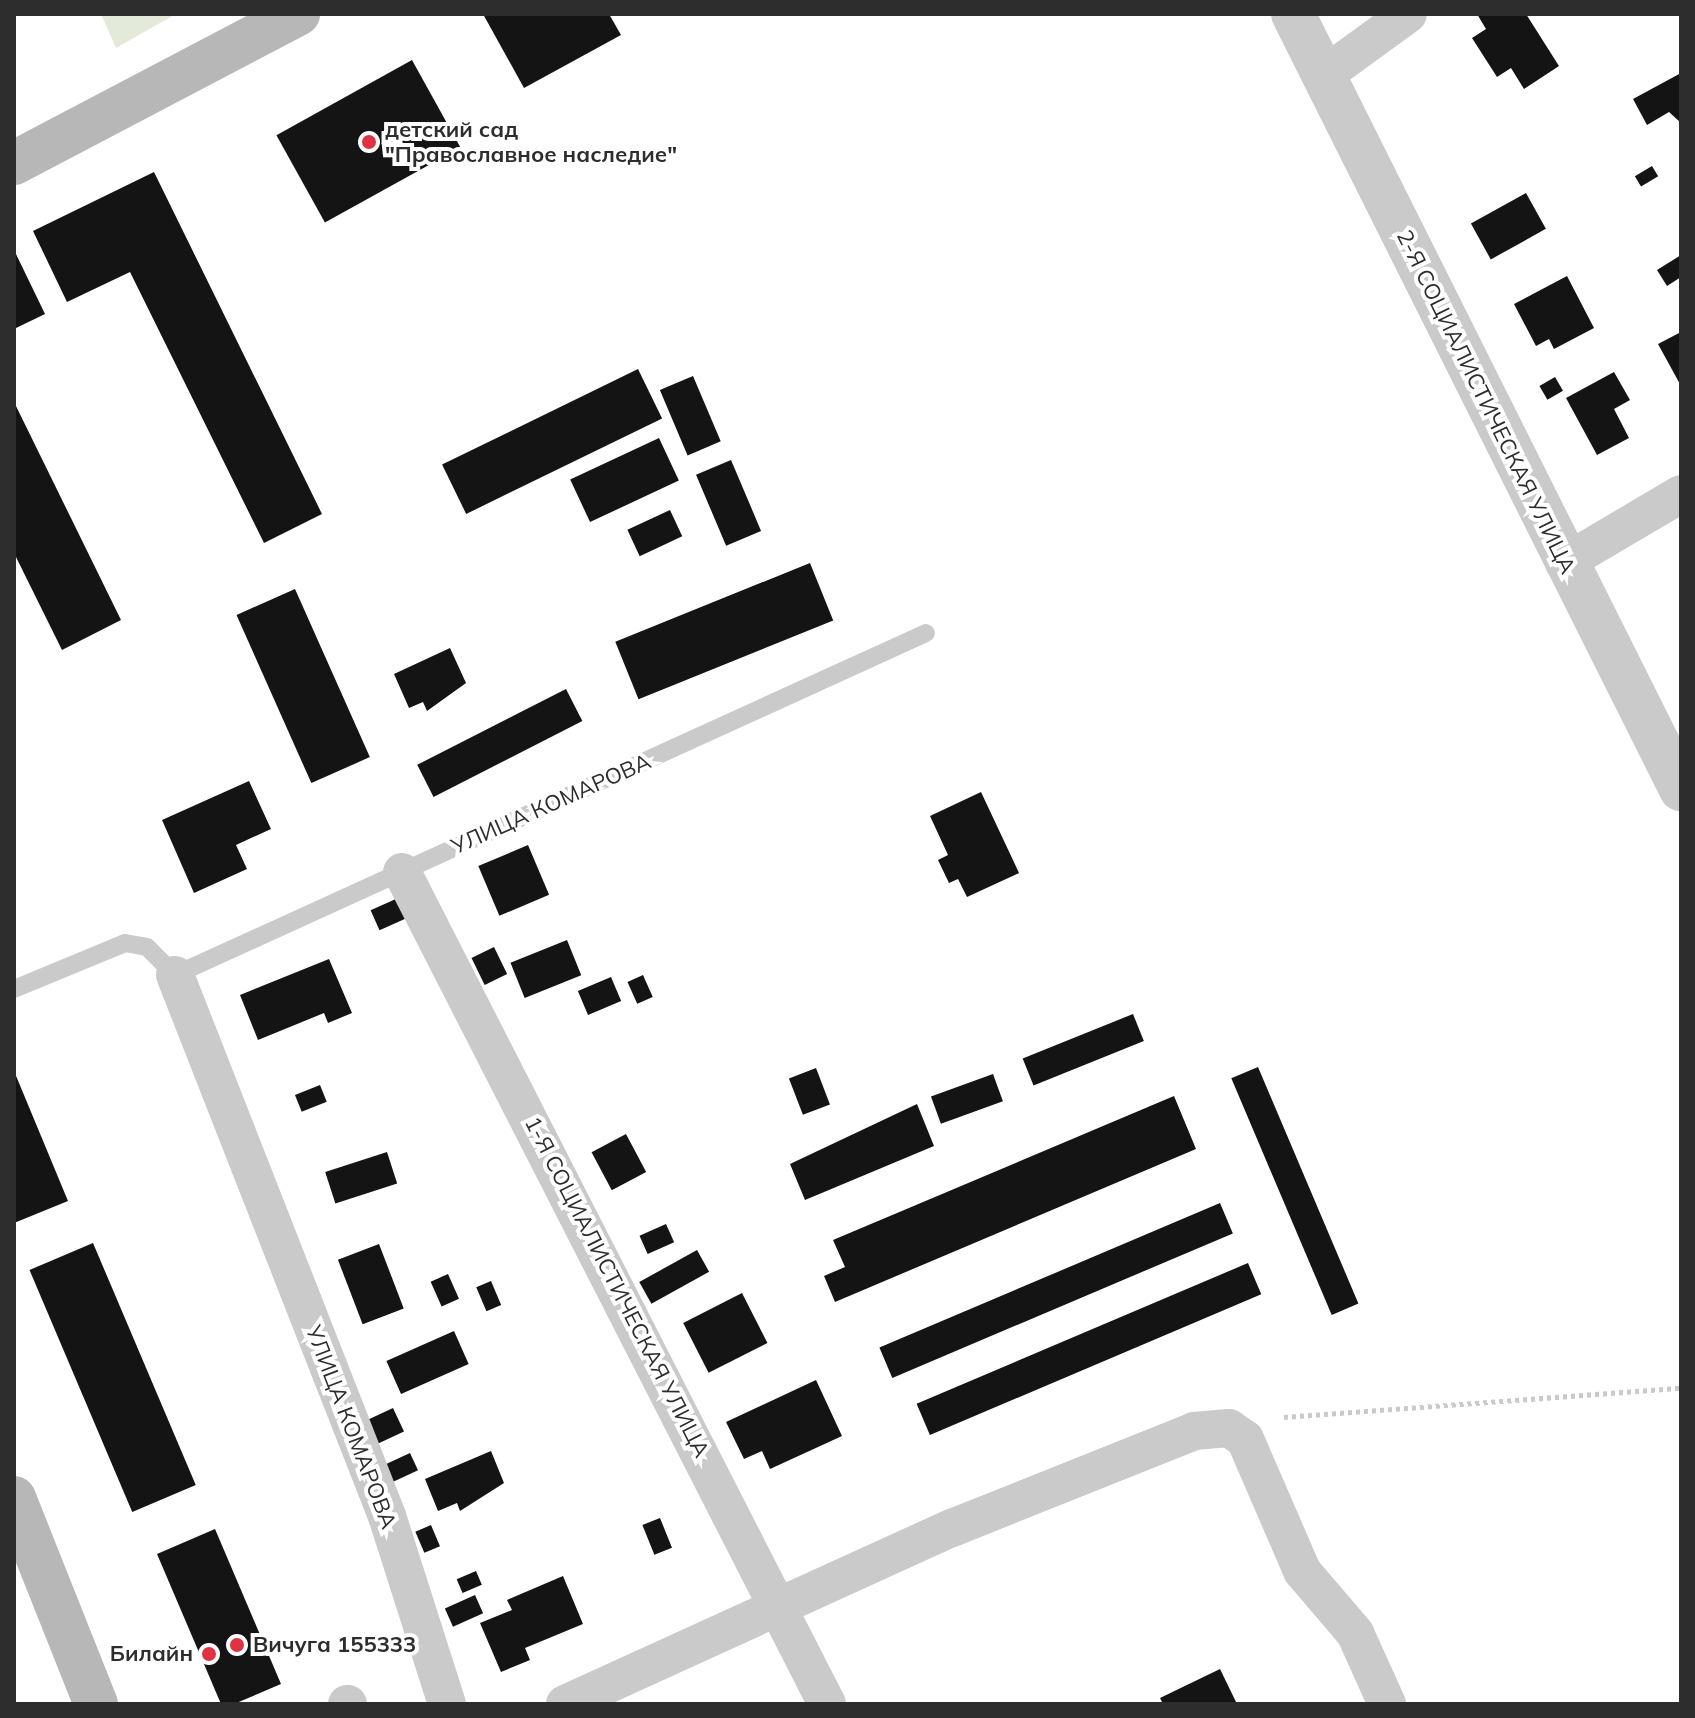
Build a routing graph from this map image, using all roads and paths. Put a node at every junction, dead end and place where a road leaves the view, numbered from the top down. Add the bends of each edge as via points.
1 (298, 14) edge
2 (1293, 14) edge
3 (1408, 14) edge
4 (1327, 73) junction
5 (14, 163) edge
6 (1681, 494) edge
7 (1564, 563) junction
8 (926, 633) dead end
9 (1681, 789) edge
10 (402, 872) junction
11 (175, 975) junction
12 (14, 989) edge
13 (1681, 1388) edge
14 (1284, 1417) dead end
15 (14, 1498) edge
16 (780, 1602) junction
17 (96, 1704) edge
18 (447, 1704) edge
19 (565, 1704) edge
20 (827, 1704) edge
21 (1387, 1704) edge

1 - 5 main road
2 - 4 street, 2-Я СОЦИАЛИСТИЧЕСКАЯ УЛИЦА
3 - 4 street
4 - 7 street, 2-Я СОЦИАЛИСТИЧЕСКАЯ УЛИЦА
6 - 7 street
7 - 9 street, 2-Я СОЦИАЛИСТИЧЕСКАЯ УЛИЦА
8 - 10 lane, УЛИЦА КОМАРОВА
10 - 11 lane, УЛИЦА КОМАРОВА
10 - 16 street, 1-Я СОЦИАЛИСТИЧЕСКАЯ УЛИЦА
11 - 12 lane, УЛИЦА КОМАРОВА via 147,947 125,943
11 - 18 street, УЛИЦА КОМАРОВА via 387,1516
13 - 14 path
15 - 17 main road
16 - 19 street
16 - 20 street, 1-Я СОЦИАЛИСТИЧЕСКАЯ УЛИЦА
16 - 21 street via 1161,1443 1229,1428 1245,1439 1302,1571 1355,1633

